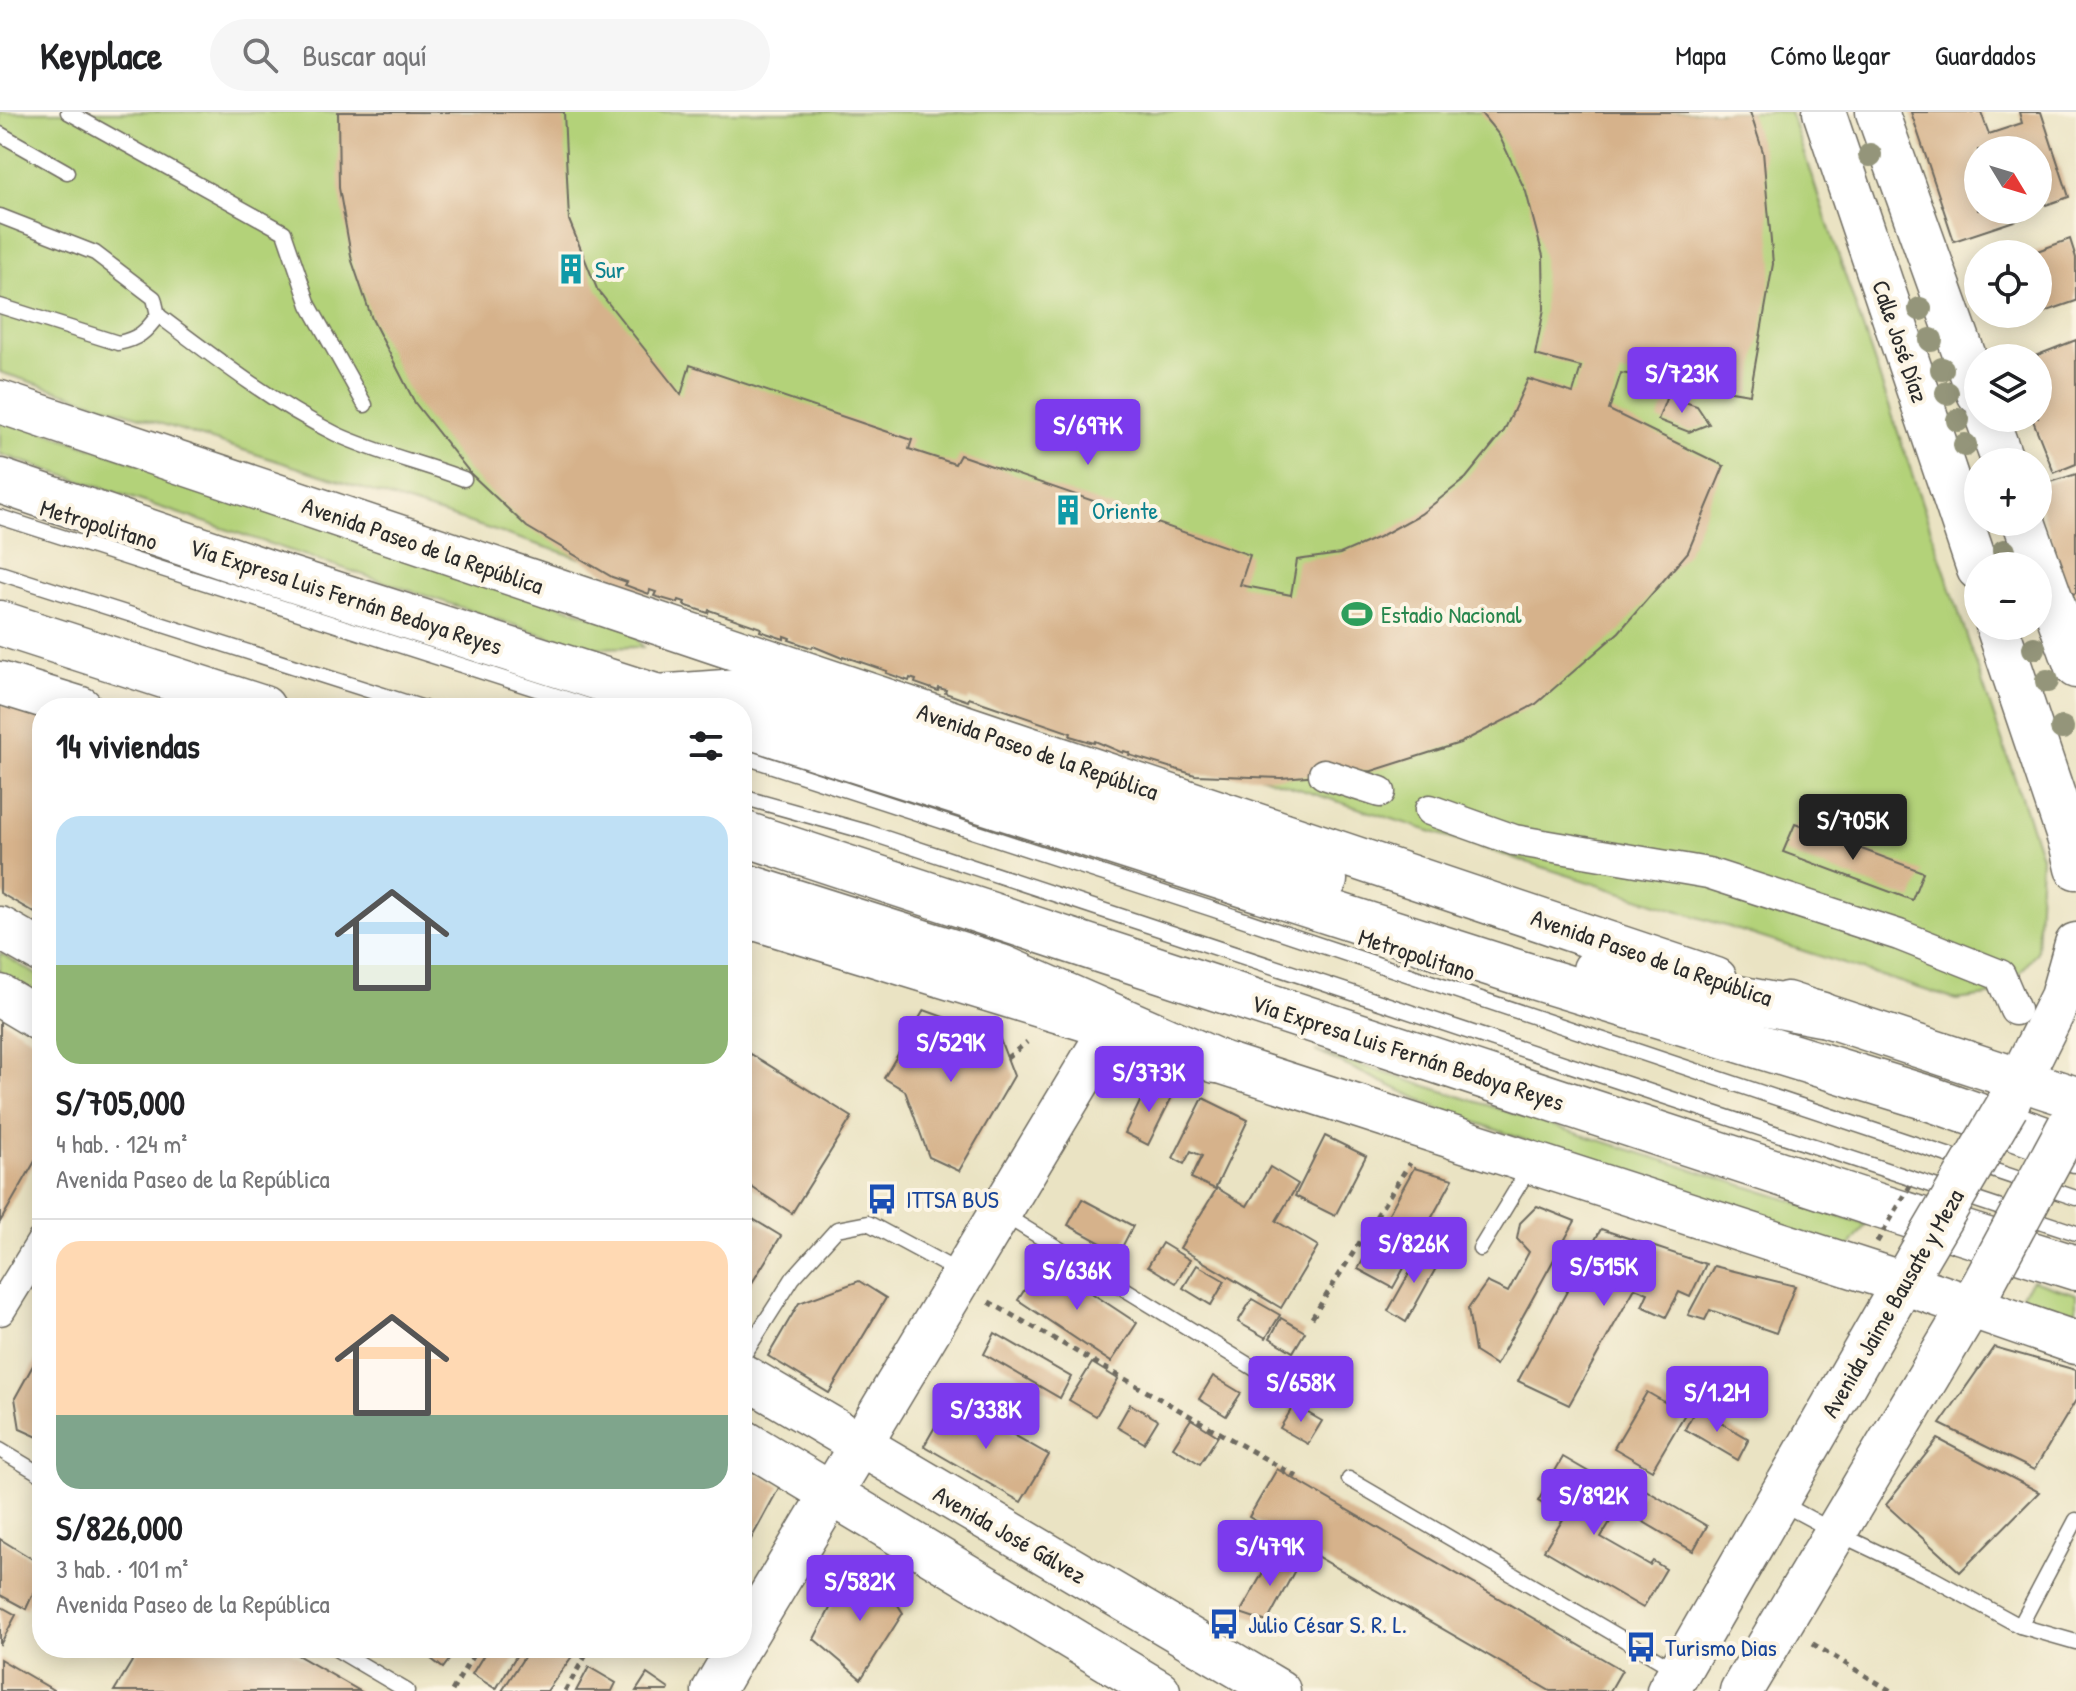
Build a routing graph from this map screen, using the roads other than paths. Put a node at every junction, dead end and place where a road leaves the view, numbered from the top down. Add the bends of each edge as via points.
1 (68, 112) edge
2 (1824, 112) edge
3 (1877, 112) edge
4 (0, 134) edge
5 (67, 172) dead end
6 (0, 216) edge
7 (0, 306) edge
8 (158, 315) junction
9 (1964, 354) edge
10 (0, 402) edge
11 (365, 405) dead end
12 (464, 479) dead end
13 (0, 481) edge
14 (0, 517) edge
15 (2029, 536) edge
16 (1972, 552) edge
17 (0, 573) edge
18 (0, 623) edge
19 (2002, 640) edge
20 (2076, 667) edge
21 (0, 683) edge
22 (49, 698) edge
23 (232, 698) edge
24 (393, 698) edge
25 (564, 698) edge
26 (662, 698) edge
27 (698, 698) edge
28 (752, 727) edge
29 (752, 759) edge
30 (1324, 774) dead end
31 (1380, 792) dead end
32 (752, 800) edge
33 (1430, 810) dead end
34 (752, 836) edge
35 (2076, 868) edge
36 (752, 888) edge
37 (752, 918) edge
38 (0, 928) edge
39 (2076, 944) edge
40 (32, 946) edge
41 (0, 996) edge
42 (2015, 1010) dead end
43 (1820, 1014) junction
44 (32, 1015) edge
45 (1111, 1028) junction
46 (1216, 1061) junction
47 (2014, 1093) junction
48 (2074, 1122) edge
49 (1532, 1163) junction
50 (2076, 1198) edge
51 (1000, 1212) junction
52 (2076, 1233) edge
53 (1480, 1249) dead end
54 (32, 1258) edge
55 (2076, 1268) edge
56 (1910, 1271) junction
57 (960, 1279) junction
58 (1979, 1292) junction
59 (0, 1310) edge
60 (752, 1342) edge
61 (2076, 1343) edge
62 (1273, 1380) dead end
63 (752, 1381) edge
64 (752, 1446) edge
65 (859, 1446) junction
66 (0, 1450) edge
67 (32, 1469) edge
68 (1349, 1479) dead end
69 (831, 1493) junction
70 (1778, 1501) junction
71 (2076, 1520) edge
72 (1835, 1532) junction
73 (752, 1625) edge
74 (2020, 1626) junction
75 (2076, 1642) edge
76 (351, 1658) edge
77 (732, 1658) edge
78 (1674, 1682) edge
79 (407, 1691) edge
80 (713, 1691) edge
81 (1159, 1691) edge
82 (1279, 1691) edge
83 (1741, 1691) edge

1 - 11 lane via 284,232 309,305
2 - 16 main road, Calle José Díaz
3 - 9 main road
4 - 5 lane
6 - 8 lane via 95,253 154,298
7 - 8 lane via 118,343 136,339
8 - 12 lane via 292,411 340,436
10 - 43 main road, Avenida Paseo de la República
13 - 26 highway, Vía Expresa Luis Fernán Bedoya Reyes
14 - 25 lane, Metropolitano
15 - 20 main road
17 - 24 lane
18 - 23 highway
19 - 35 main road
21 - 22 main road
27 - 43 highway via 738,691 950,749 1566,965
28 - 48 highway via 1928,1098
29 - 50 lane, Metropolitano
30 - 31 street
32 - 52 lane via 867,832
33 - 42 street via 1514,840 1708,873 1899,935 2000,975
34 - 55 highway, Vía Expresa Luis Fernán Bedoya Reyes
36 - 46 highway via 1001,967
37 - 45 main road
38 - 40 main road
39 - 47 main road via 2061,997
41 - 44 main road
43 - 47 main road, Avenida Paseo de la República
45 - 46 main road
45 - 51 main road
46 - 49 main road
47 - 48 main road, Avenida Paseo de la República
47 - 56 main road, Avenida Jaime Bausate y Meza, bridge
48 - 58 main road, bridge
49 - 53 lane
49 - 56 main road
51 - 57 main road
51 - 62 lane
54 - 59 street
56 - 58 main road
56 - 70 main road, Avenida Jaime Bausate y Meza
57 - 60 lane via 868,1223 837,1229 793,1278
57 - 65 main road
58 - 61 main road
58 - 72 main road
63 - 65 main road, Avenida José Gálvez
64 - 69 main road
65 - 69 main road
65 - 82 main road, Avenida José Gálvez
66 - 67 lane
68 - 78 lane
69 - 73 main road
69 - 81 main road
70 - 72 lane
70 - 78 main road, Avenida Jaime Bausate y Meza
71 - 74 lane
72 - 74 lane
72 - 83 main road
74 - 75 lane
76 - 79 lane
77 - 80 main road

